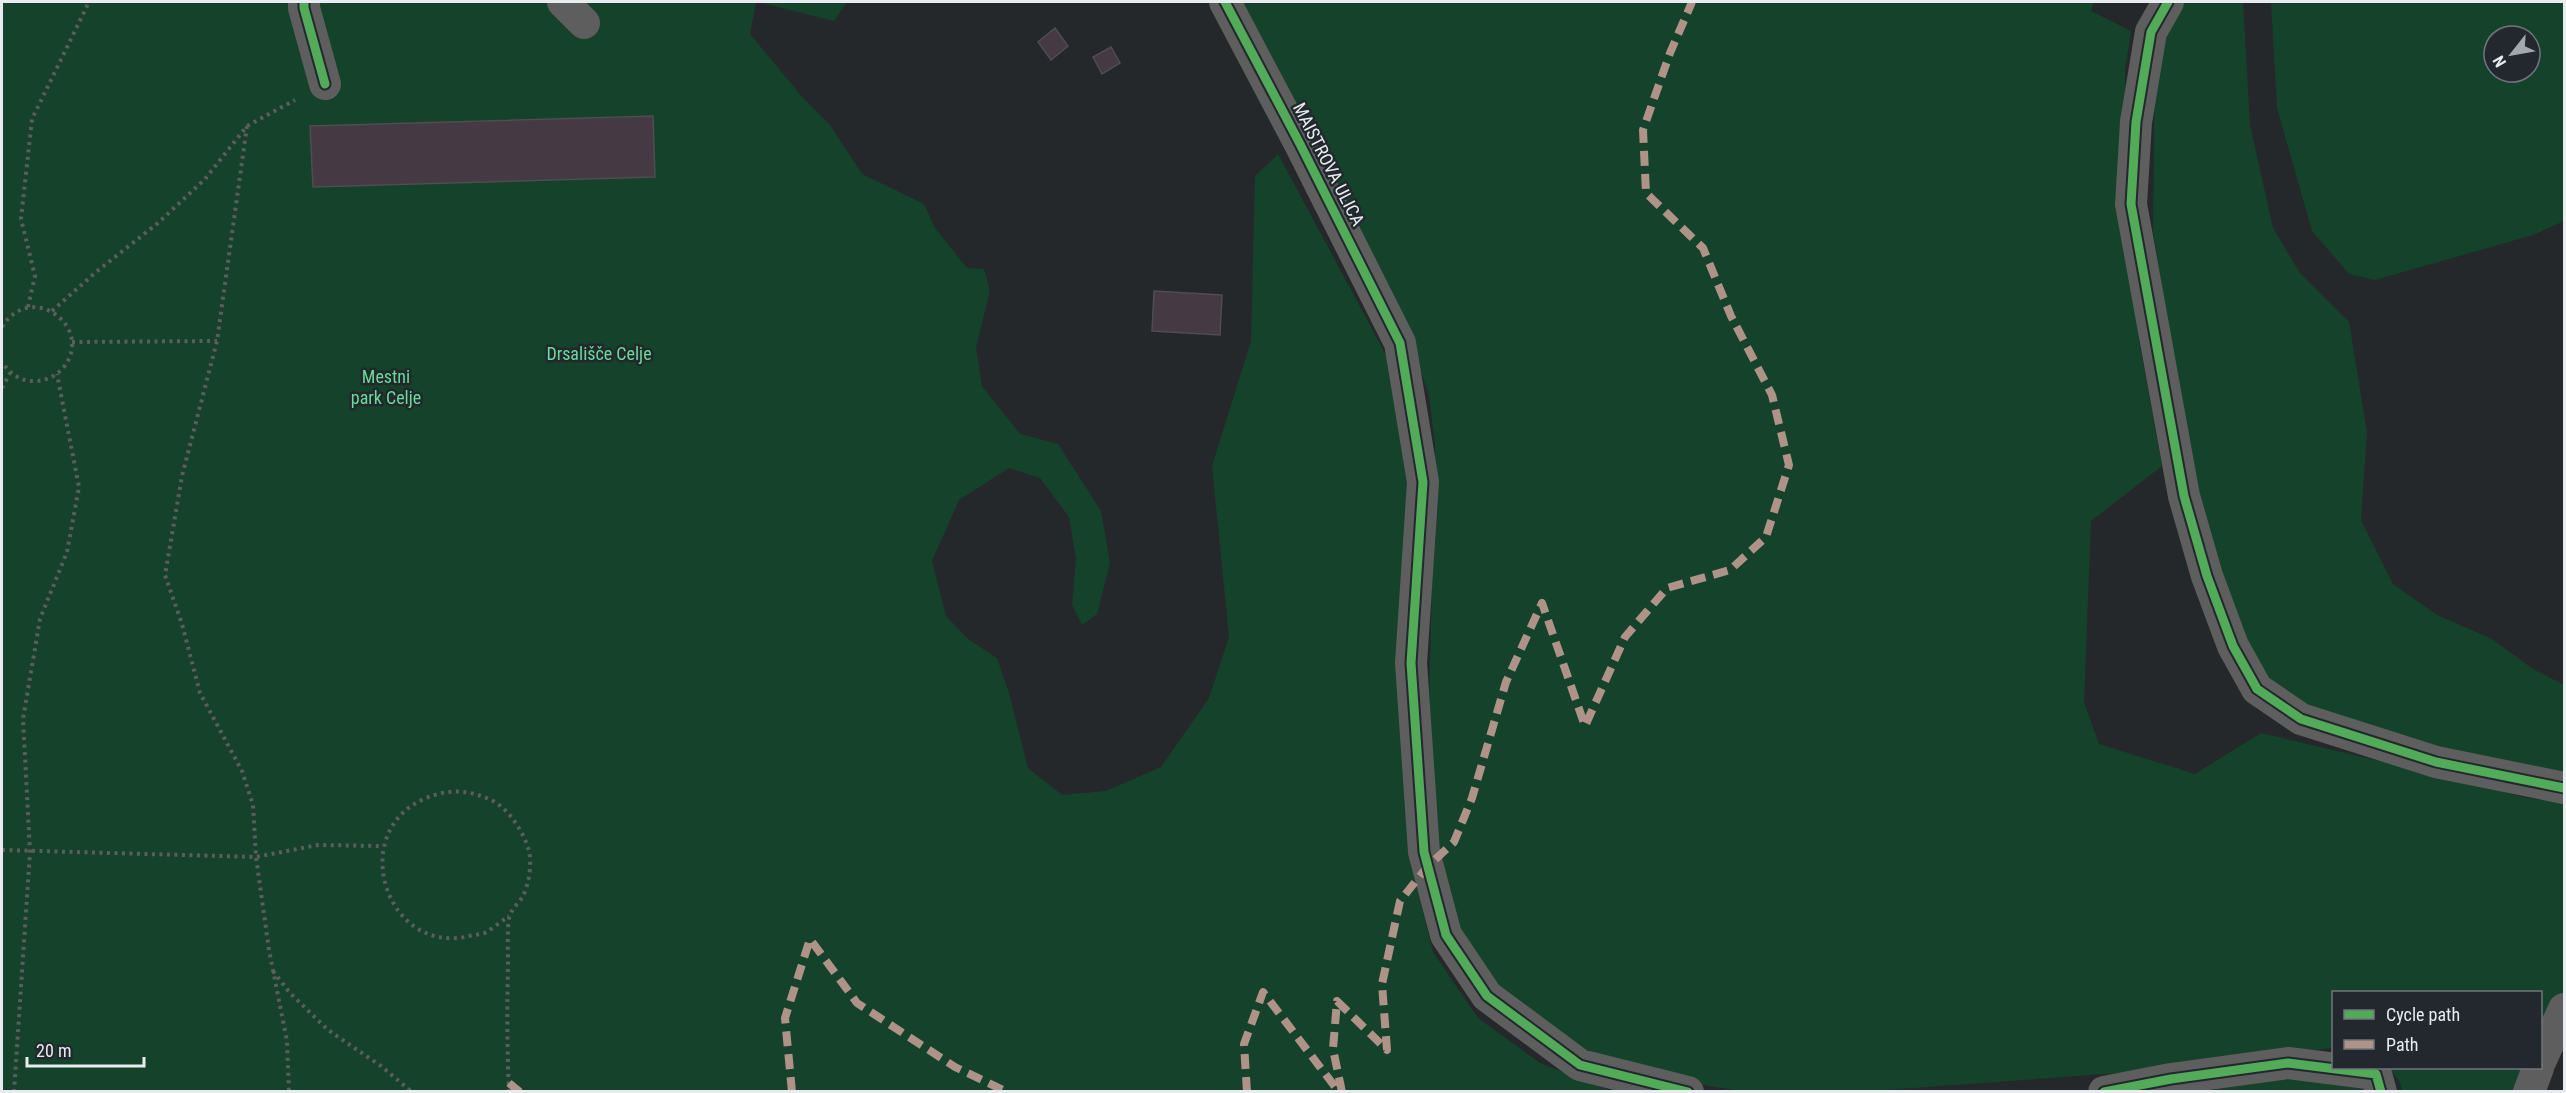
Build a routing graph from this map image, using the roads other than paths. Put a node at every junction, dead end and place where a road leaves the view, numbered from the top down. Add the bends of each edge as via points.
1 (304, 2) edge
2 (1225, 2) edge
3 (2168, 2) edge
4 (325, 84) road end
5 (2565, 788) edge
6 (2565, 1009) edge
7 (2542, 1060) edge
8 (2332, 1068) edge
9 (2336, 1069) edge
10 (2538, 1069) edge
11 (1688, 1092) edge
12 (2104, 1092) edge
13 (2381, 1092) edge
14 (2529, 1092) edge

1 - 4 street
2 - 11 street, MAISTROVA ULICA via 1400,343 1423,482 1410,663 1422,829 1427,867 1446,935 1487,996 1580,1065
3 - 5 street via 2151,32 2136,122 2131,204 2184,496 2233,646 2257,689 2301,719 2436,762
6 - 7 street
8 - 12 street via 2288,1063
9 - 13 street via 2376,1074
10 - 14 street

